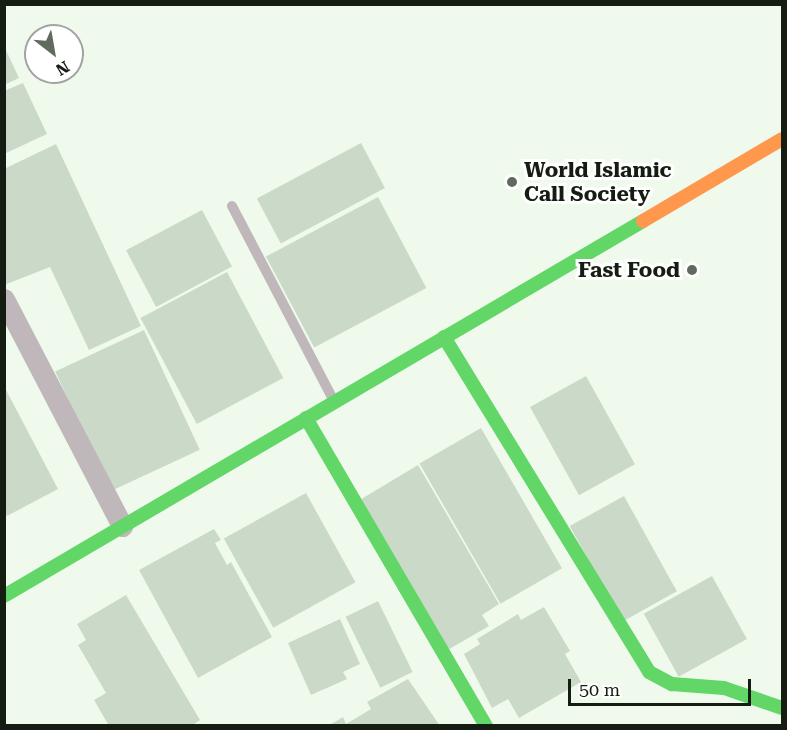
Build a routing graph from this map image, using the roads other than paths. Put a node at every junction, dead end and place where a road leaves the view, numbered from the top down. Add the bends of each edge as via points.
1 (783, 139) edge
2 (232, 206) dead end
3 (4, 299) edge
4 (444, 337) junction
5 (334, 402) junction
6 (306, 418) junction
7 (122, 526) junction
8 (4, 596) edge
9 (783, 708) edge
10 (486, 726) edge

1 - 4 street
2 - 5 lane
3 - 7 street
4 - 5 street
4 - 9 street via 649,672 672,684 724,688
5 - 6 street
6 - 7 street
6 - 10 street
7 - 8 street

